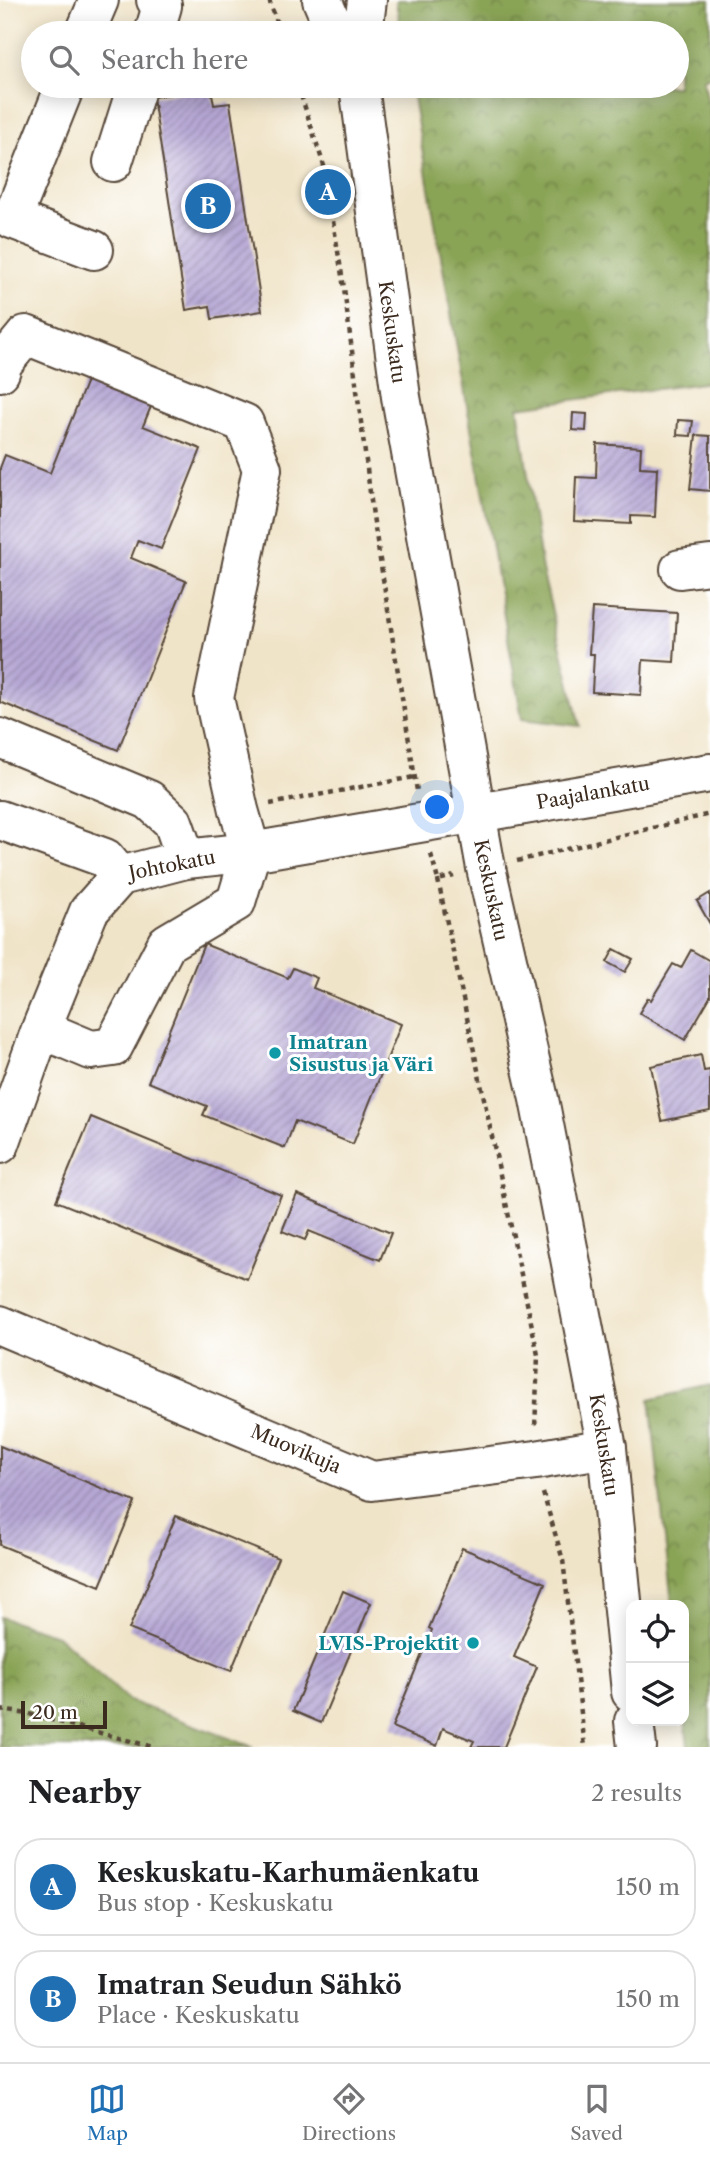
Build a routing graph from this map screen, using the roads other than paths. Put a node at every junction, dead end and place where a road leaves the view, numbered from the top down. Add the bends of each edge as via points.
1 (99, 0) edge
2 (156, 0) edge
3 (322, 0) edge
4 (367, 0) edge
5 (90, 21) edge
6 (158, 21) edge
7 (332, 21) edge
8 (364, 21) edge
9 (60, 98) edge
10 (133, 98) edge
11 (361, 98) edge
12 (113, 162) dead end
13 (93, 250) dead end
14 (0, 372) edge
15 (0, 738) edge
16 (710, 773) edge
17 (476, 813) junction
18 (0, 820) edge
19 (251, 852) junction
20 (186, 859) junction
21 (120, 876) junction
22 (41, 1029) junction
23 (0, 1144) edge
24 (0, 1325) edge
25 (607, 1448) junction
26 (628, 1663) edge
27 (635, 1726) edge
28 (637, 1747) edge

1 - 5 main road
2 - 6 main road via 162,6
3 - 7 main road
4 - 8 main road
9 - 13 main road via 12,219
10 - 12 main road
11 - 17 main road, Keskuskatu via 401,397
14 - 19 main road via 26,335 244,423 262,469 214,698
15 - 20 main road via 149,800 173,822
16 - 17 main road, Paajalankatu
17 - 19 main road, Johtokatu
17 - 25 main road, Keskuskatu via 539,1099
18 - 21 main road via 105,858
19 - 20 main road, Johtokatu
19 - 22 main road via 236,902 167,943 113,1047 90,1051
20 - 21 main road, Johtokatu
21 - 22 main road, Johtokatu via 89,911
22 - 23 main road, Johtokatu
24 - 25 main road, Muovikuja via 372,1481
25 - 26 main road, Keskuskatu
27 - 28 main road

